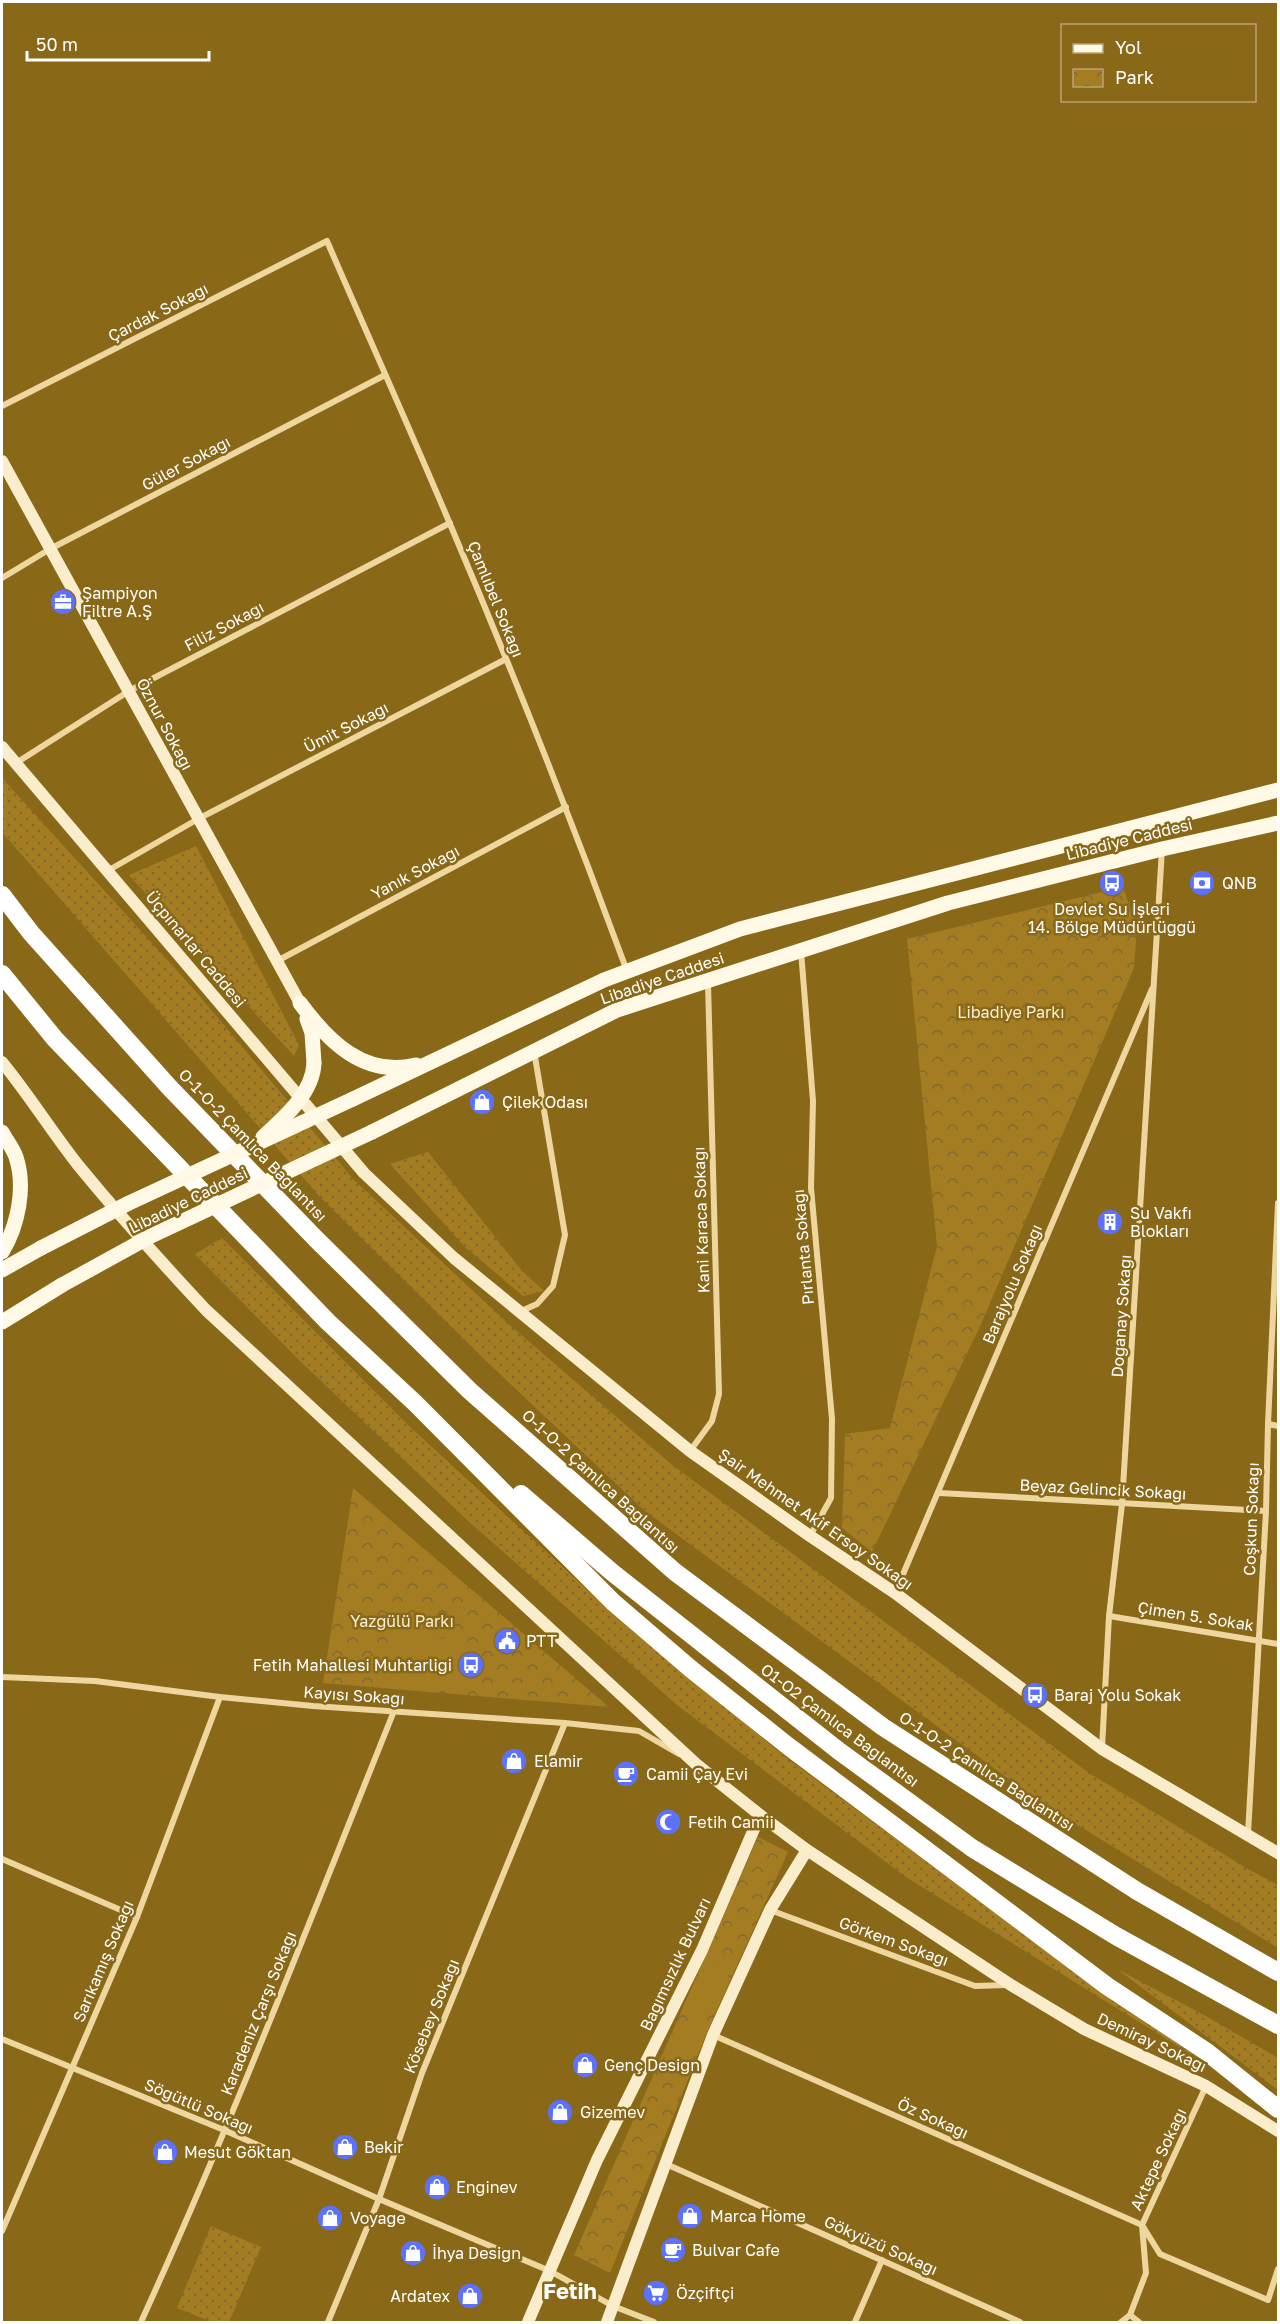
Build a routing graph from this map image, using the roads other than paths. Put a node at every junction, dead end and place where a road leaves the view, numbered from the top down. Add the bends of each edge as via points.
1 (327, 241) joint
2 (385, 375) junction
3 (2, 406) edge
4 (2, 462) edge
5 (450, 523) junction
6 (50, 549) junction
7 (2, 578) edge
8 (506, 659) junction
9 (129, 691) junction
10 (2, 747) edge
11 (16, 763) junction
12 (1278, 790) edge
13 (567, 807) junction
14 (198, 819) junction
15 (1278, 823) edge
16 (1162, 849) junction
17 (109, 870) junction
18 (2, 895) edge
19 (801, 951) junction
20 (277, 960) junction
21 (628, 971) junction
22 (2, 974) edge
23 (708, 981) junction
24 (1154, 985) junction
25 (300, 1003) junction
26 (534, 1050) junction
27 (439, 1059) junction
28 (2, 1062) edge
29 (2, 1132) edge
30 (249, 1148) junction
31 (364, 1173) joint
32 (1278, 1203) edge
33 (2, 1252) edge
34 (2, 1270) edge
35 (519, 1312) junction
36 (2, 1322) edge
37 (415, 1403) junction
38 (1268, 1424) junction
39 (1278, 1426) edge
40 (690, 1451) junction
41 (939, 1493) junction
42 (1122, 1504) junction
43 (1266, 1511) junction
44 (810, 1536) junction
45 (895, 1593) junction
46 (1109, 1616) junction
47 (1260, 1640) junction
48 (1278, 1644) edge
49 (2, 1677) edge
50 (220, 1697) junction
51 (394, 1711) junction
52 (565, 1723) junction
53 (1102, 1749) junction
54 (696, 1764) junction
55 (760, 1815) junction
56 (1248, 1837) junction
57 (807, 1850) junction
58 (1278, 1853) edge
59 (2, 1859) edge
60 (770, 1910) junction
61 (137, 1917) junction
62 (1278, 1972) edge
63 (1011, 1985) junction
64 (1278, 2025) edge
65 (713, 2035) junction
66 (2, 2039) edge
67 (71, 2068) junction
68 (1206, 2086) junction
69 (1278, 2109) edge
70 (224, 2130) junction
71 (1278, 2131) edge
72 (666, 2164) junction
73 (379, 2199) junction
74 (1142, 2225) junction
75 (2, 2231) edge
76 (882, 2260) junction
77 (1278, 2269) edge
78 (550, 2271) junction
79 (614, 2306) junction
80 (1130, 2314) junction
81 (141, 2322) edge
82 (328, 2322) edge
83 (528, 2322) edge
84 (607, 2322) edge
85 (654, 2322) edge
86 (855, 2322) edge
87 (1020, 2322) edge
88 (1121, 2322) edge
89 (1139, 2322) edge

1 - 2 street, Çamlıbel Sokağı
1 - 3 street, Çardak Sokağı
2 - 5 street, Çamlıbel Sokağı
2 - 6 street, Güler Sokağı
4 - 6 main road, Öznur Sokağı
5 - 8 street, Çamlıbel Sokağı
5 - 9 street, Filiz Sokağı
6 - 7 street, Güler Sokağı
6 - 9 main road, Öznur Sokağı
8 - 13 street, Çamlıbel Sokağı
8 - 14 street, Ümit Sokağı
9 - 11 street, Filiz Sokağı
9 - 14 main road, Öznur Sokağı
10 - 11 main road, Üçpınarlar Caddesi
11 - 17 main road, Üçpınarlar Caddesi
12 - 21 main road, Libadiye Caddesi via 740,929
13 - 20 street, Yanık Sokağı
13 - 21 street, Çamlıbel Sokağı
14 - 17 street
14 - 20 main road, Öznur Sokağı
15 - 16 main road, Libadiye Caddesi
16 - 19 main road, Libadiye Caddesi via 948,903
16 - 24 street, Doğanay Sokağı
17 - 31 main road, Üçpınarlar Caddesi
18 - 62 highway, O-1-O-2 Çamlıca Bağlantısı via 31,933 170,1088 316,1239 470,1391 675,1572 883,1727 1137,1891
19 - 23 main road, Libadiye Caddesi
19 - 44 street, Pırlanta Sokağı via 813,1101 811,1188 832,1419 831,1498
20 - 25 main road, Öznur Sokağı
21 - 27 main road, Libadiye Caddesi
22 - 37 highway via 55,1039 328,1322
23 - 26 main road, Libadiye Caddesi via 617,1010
23 - 40 street, Kani Karaca Sokağı via 719,1394 712,1421
24 - 41 street, Barajyolu Sokağı
24 - 42 street, Doğanay Sokağı
25 - 27 main road via 320,1029 361,1062 387,1068
25 - 30 main road, bridge via 312,1033 313,1074 300,1097
26 - 35 street via 565,1235 553,1286 537,1304
26 - 36 main road, Libadiye Caddesi, bridge via 151,1236
27 - 30 main road, Libadiye Caddesi, bridge
28 - 54 main road, Demiray Sokağı via 77,1164 206,1310
29 - 33 main road via 16,1155 21,1182 10,1238
30 - 34 main road, Libadiye Caddesi, bridge via 129,1203
31 - 35 main road, Şair Mehmet Akif Ersoy Sokağı via 454,1258
32 - 38 street, Coşkun Sokağı
35 - 40 main road, Şair Mehmet Akif Ersoy Sokağı
37 - 64 highway, O1-O2 Çamlıca Bağlantısı via 613,1573 839,1751 972,1848 1116,1936
37 - 69 highway via 613,1602 690,1669 1107,1986 1207,2052
38 - 39 street
38 - 43 street, Coşkun Sokağı
40 - 44 main road, Şair Mehmet Akif Ersoy Sokağı
41 - 42 street, Beyaz Gelincik Sokağı
41 - 45 street, Barajyolu Sokağı
42 - 43 street, Beyaz Gelincik Sokağı
42 - 46 street, Doğanay Sokağı
43 - 47 street, Coşkun Sokağı
44 - 45 main road, Şair Mehmet Akif Ersoy Sokağı
45 - 53 main road, Şair Mehmet Akif Ersoy Sokağı
46 - 47 street, Çimen 5. Sokak
46 - 53 street, Doğanay Sokağı
47 - 48 street, Çimen 5. Sokak
47 - 56 street, Coşkun Sokağı
49 - 50 street, Kayısı Sokağı via 95,1681
50 - 51 street, Kayısı Sokağı
50 - 61 street, Sarıkamış Sokağı
51 - 52 street, Kayısı Sokağı
51 - 70 street, Karadeniz Çarşı Sokağı
52 - 54 street, Kayısı Sokağı via 639,1731
52 - 73 street, Kösebey Sokağı via 422,2073
53 - 56 main road, Şair Mehmet Akif Ersoy Sokağı
54 - 55 main road, Demiray Sokağı
55 - 57 main road, Demiray Sokağı
55 - 78 main road, Bağımsızlık Bulvarı via 702,1950 597,2160
56 - 58 main road, Şair Mehmet Akif Ersoy Sokağı
57 - 60 main road
57 - 63 main road, Demiray Sokağı
59 - 61 street
60 - 63 street, Görkem Sokağı via 975,1986
60 - 65 main road
61 - 67 street, Sarıkamış Sokağı
63 - 68 main road, Demiray Sokağı via 1084,2029
65 - 72 main road
65 - 74 street, Öz Sokağı
66 - 67 street, Söğütlü Sokağı
67 - 70 street, Söğütlü Sokağı
67 - 75 street, Sarıkamış Sokağı
68 - 71 main road, Demiray Sokağı
68 - 74 street, Aktepe Sokağı
70 - 73 street, Söğütlü Sokağı
70 - 81 street, Karadeniz Çarşı Sokağı
72 - 76 street, Gökyüzü Sokağı
72 - 79 main road
73 - 78 street, Söğütlü Sokağı
73 - 82 street, Kösebey Sokağı
74 - 77 street via 1160,2254 1268,2301
74 - 80 street, Aktepe Sokağı via 1146,2273
76 - 86 street
76 - 87 street, Gökyüzü Sokağı
78 - 79 street, Söğütlü Sokağı
78 - 83 main road, Bağımsızlık Bulvarı
79 - 84 main road
79 - 85 street, Söğütlü Sokağı
80 - 88 street
80 - 89 street

